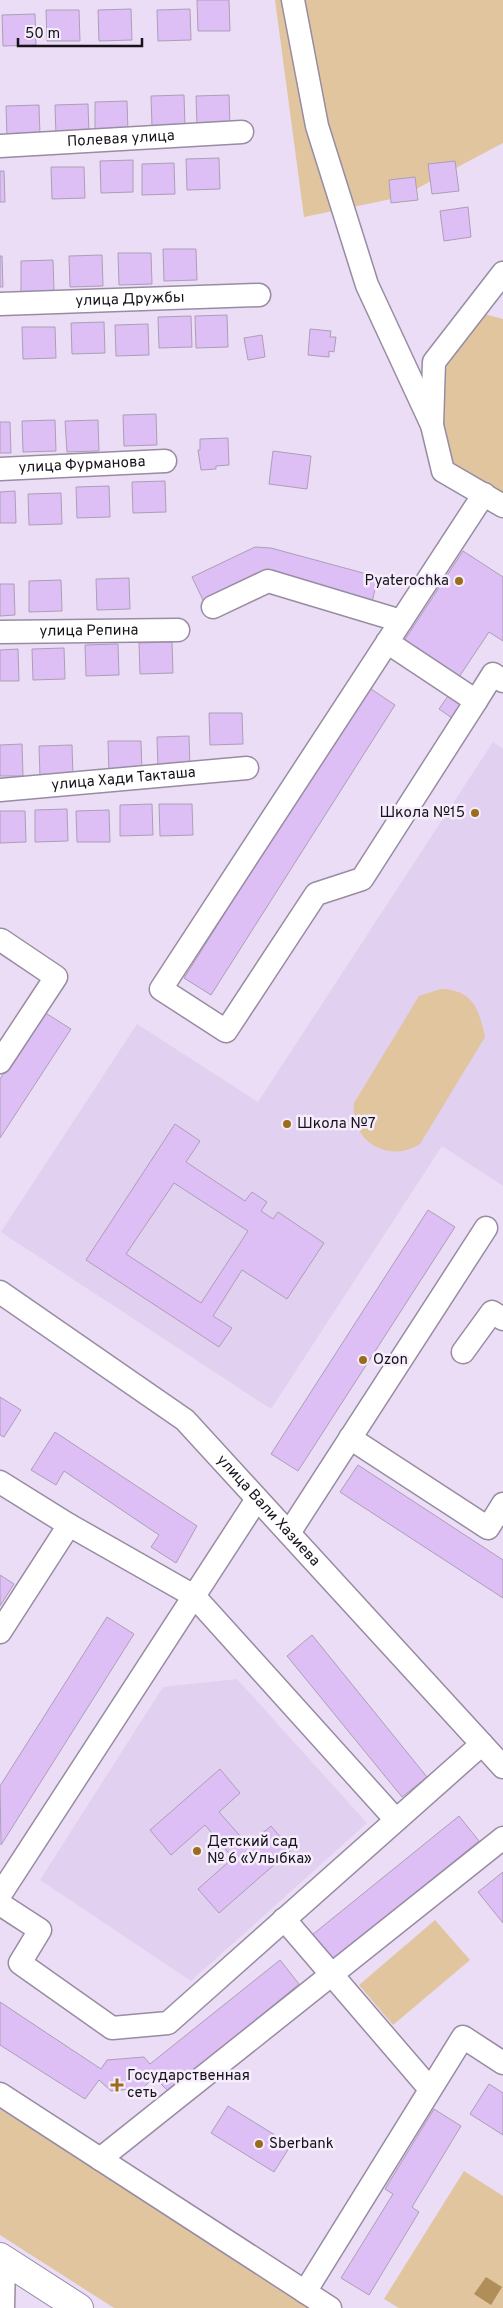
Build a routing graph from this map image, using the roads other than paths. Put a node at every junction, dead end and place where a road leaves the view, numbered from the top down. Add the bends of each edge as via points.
1 (293, 0) edge
2 (242, 132) dead end
3 (0, 146) edge
4 (503, 273) edge
5 (259, 295) dead end
6 (0, 304) edge
7 (432, 425) junction
8 (165, 461) dead end
9 (0, 469) edge
10 (484, 494) junction
11 (503, 506) edge
12 (213, 607) dead end
13 (401, 621) junction
14 (178, 630) dead end
15 (0, 632) edge
16 (387, 642) junction
17 (503, 681) edge
18 (476, 701) junction
19 (247, 768) dead end
20 (0, 790) edge
21 (0, 934) edge
22 (0, 1062) edge
23 (486, 1228) dead end
24 (0, 1292) edge
25 (503, 1319) edge
26 (463, 1352) dead end
27 (350, 1438) junction
28 (0, 1482) edge
29 (257, 1498) junction
30 (503, 1504) edge
31 (69, 1525) junction
32 (289, 1533) junction
33 (194, 1596) junction
34 (0, 1632) edge
35 (482, 1744) junction
36 (503, 1767) edge
37 (396, 1820) junction
38 (503, 1838) edge
39 (0, 1895) edge
40 (0, 1904) edge
41 (284, 1919) junction
42 (332, 1974) junction
43 (503, 2063) edge
44 (430, 2089) junction
45 (0, 2094) edge
46 (100, 2159) junction
47 (2, 2259) edge
48 (305, 2292) junction
49 (3, 2308) edge
50 (79, 2308) edge
51 (330, 2308) edge

1 - 7 street via 317,126 367,285
2 - 3 street, Полевая улица
4 - 7 street via 434,362
5 - 6 street, улица Дружбы
7 - 10 street via 443,471
8 - 9 street, улица Фурманова
10 - 11 street
10 - 13 street
12 - 13 street via 268,582
13 - 16 street
14 - 15 street, улица Репина
16 - 18 street
16 - 18 street via 161,989 226,1031 316,894 362,879
17 - 18 street via 493,674
19 - 20 street, улица Хади Такташа
21 - 22 street via 56,977
23 - 27 street
24 - 29 street, улица Вали Хазиева via 185,1420
25 - 26 street via 492,1312
27 - 30 street via 488,1528
27 - 32 street
28 - 31 street
29 - 32 street, улица Вали Хазиева
29 - 33 street
31 - 33 street
31 - 34 street
32 - 35 street, улица Вали Хазиева
33 - 37 street
33 - 39 street
35 - 36 street, улица Вали Хазиева
35 - 37 street
37 - 41 street
38 - 42 street
40 - 41 street via 40,1930 20,1964 112,2028 168,2022
41 - 42 street
42 - 44 street
42 - 46 street
43 - 44 street via 463,2037
44 - 48 street
45 - 46 street
46 - 48 street
47 - 49 street
47 - 50 main road
48 - 51 street

